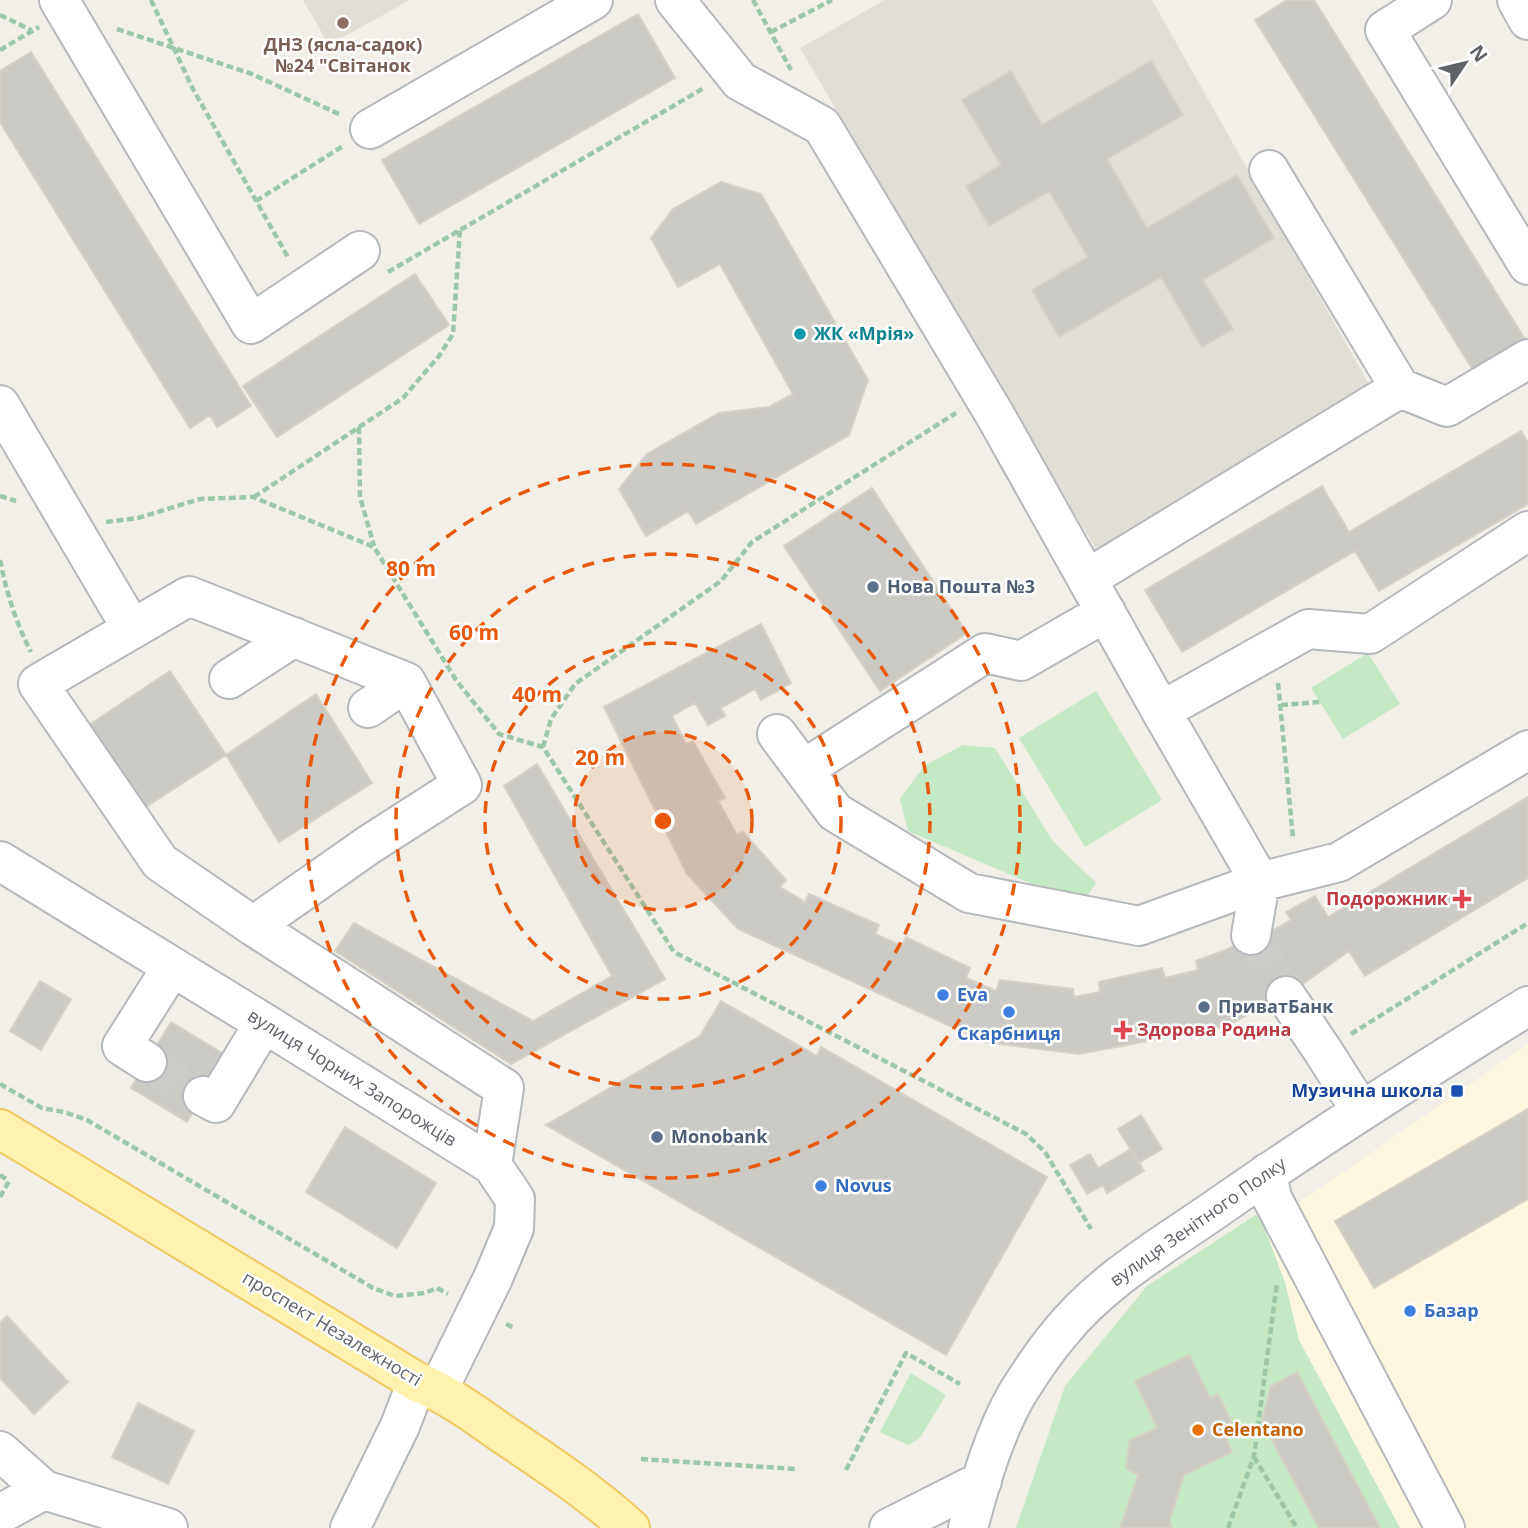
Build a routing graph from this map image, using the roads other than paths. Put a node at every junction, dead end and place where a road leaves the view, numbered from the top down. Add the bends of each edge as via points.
1 (593, 0) edge
2 (675, 0) edge
3 (1433, 0) edge
4 (1517, 0) edge
5 (62, 6) edge
6 (1528, 20) edge
7 (370, 128) road end
8 (1269, 170) dead end
9 (371, 263) road end
10 (1528, 265) edge
11 (1527, 361) edge
12 (1400, 388) junction
13 (0, 405) edge
14 (1528, 531) edge
15 (1087, 579) junction
16 (1106, 612) junction
17 (132, 629) junction
18 (294, 637) junction
19 (229, 679) dead end
20 (406, 682) junction
21 (368, 708) dead end
22 (1161, 711) junction
23 (777, 734) dead end
24 (1528, 750) edge
25 (804, 769) junction
26 (0, 862) edge
27 (1278, 877) junction
28 (253, 926) junction
29 (1251, 935) dead end
30 (172, 967) junction
31 (1286, 996) tunnel mouth
32 (1528, 1006) edge
33 (264, 1023) junction
34 (147, 1062) tunnel mouth
35 (203, 1096) dead end
36 (1361, 1111) junction
37 (13, 1137) edge
38 (492, 1165) junction
39 (1267, 1173) junction
40 (428, 1386) junction
41 (0, 1451) edge
42 (982, 1480) junction
43 (44, 1490) junction
44 (0, 1514) edge
45 (168, 1528) edge
46 (350, 1528) edge
47 (630, 1528) edge
48 (889, 1528) edge
49 (968, 1528) edge
50 (1445, 1528) edge

1 - 7 street
2 - 15 street via 740,81 822,126
3 - 10 street via 1385,30
4 - 6 street
5 - 9 street via 251,324 305,288
8 - 12 street
11 - 12 street via 1447,407
12 - 15 street
13 - 17 street
14 - 22 street via 1370,634 1308,629
15 - 16 street
16 - 22 street
16 - 25 street via 1021,661 985,653
17 - 18 street via 190,596
17 - 28 street via 38,684 160,862
18 - 19 street
18 - 20 street
20 - 21 street
20 - 28 street via 462,785
22 - 27 street
23 - 25 street
24 - 27 street via 1339,862
25 - 27 street via 835,812 969,893 1139,926
26 - 30 street, вулиця Чорних Запорожців
27 - 29 street
28 - 38 street via 504,1088
30 - 33 street, вулиця Чорних Запорожців
30 - 34 street via 122,1046
31 - 36 street
32 - 36 street, вулиця Зенітного Полку
33 - 35 street via 216,1103
33 - 38 street, вулиця Чорних Запорожців
36 - 39 street, вулиця Зенітного Полку
37 - 40 main road, проспект Незалежності
38 - 40 street, вулиця Чорних Запорожців via 515,1199 514,1228 477,1310
39 - 42 street, вулиця Зенітного Полку via 1108,1284 1062,1331 1016,1395
39 - 50 street via 1272,1198
40 - 46 street, вулиця Чорних Запорожців via 400,1426
40 - 47 main road, проспект Незалежності via 532,1453
41 - 43 street
42 - 48 street
42 - 49 street, вулиця Зенітного Полку
43 - 44 street
43 - 45 street

